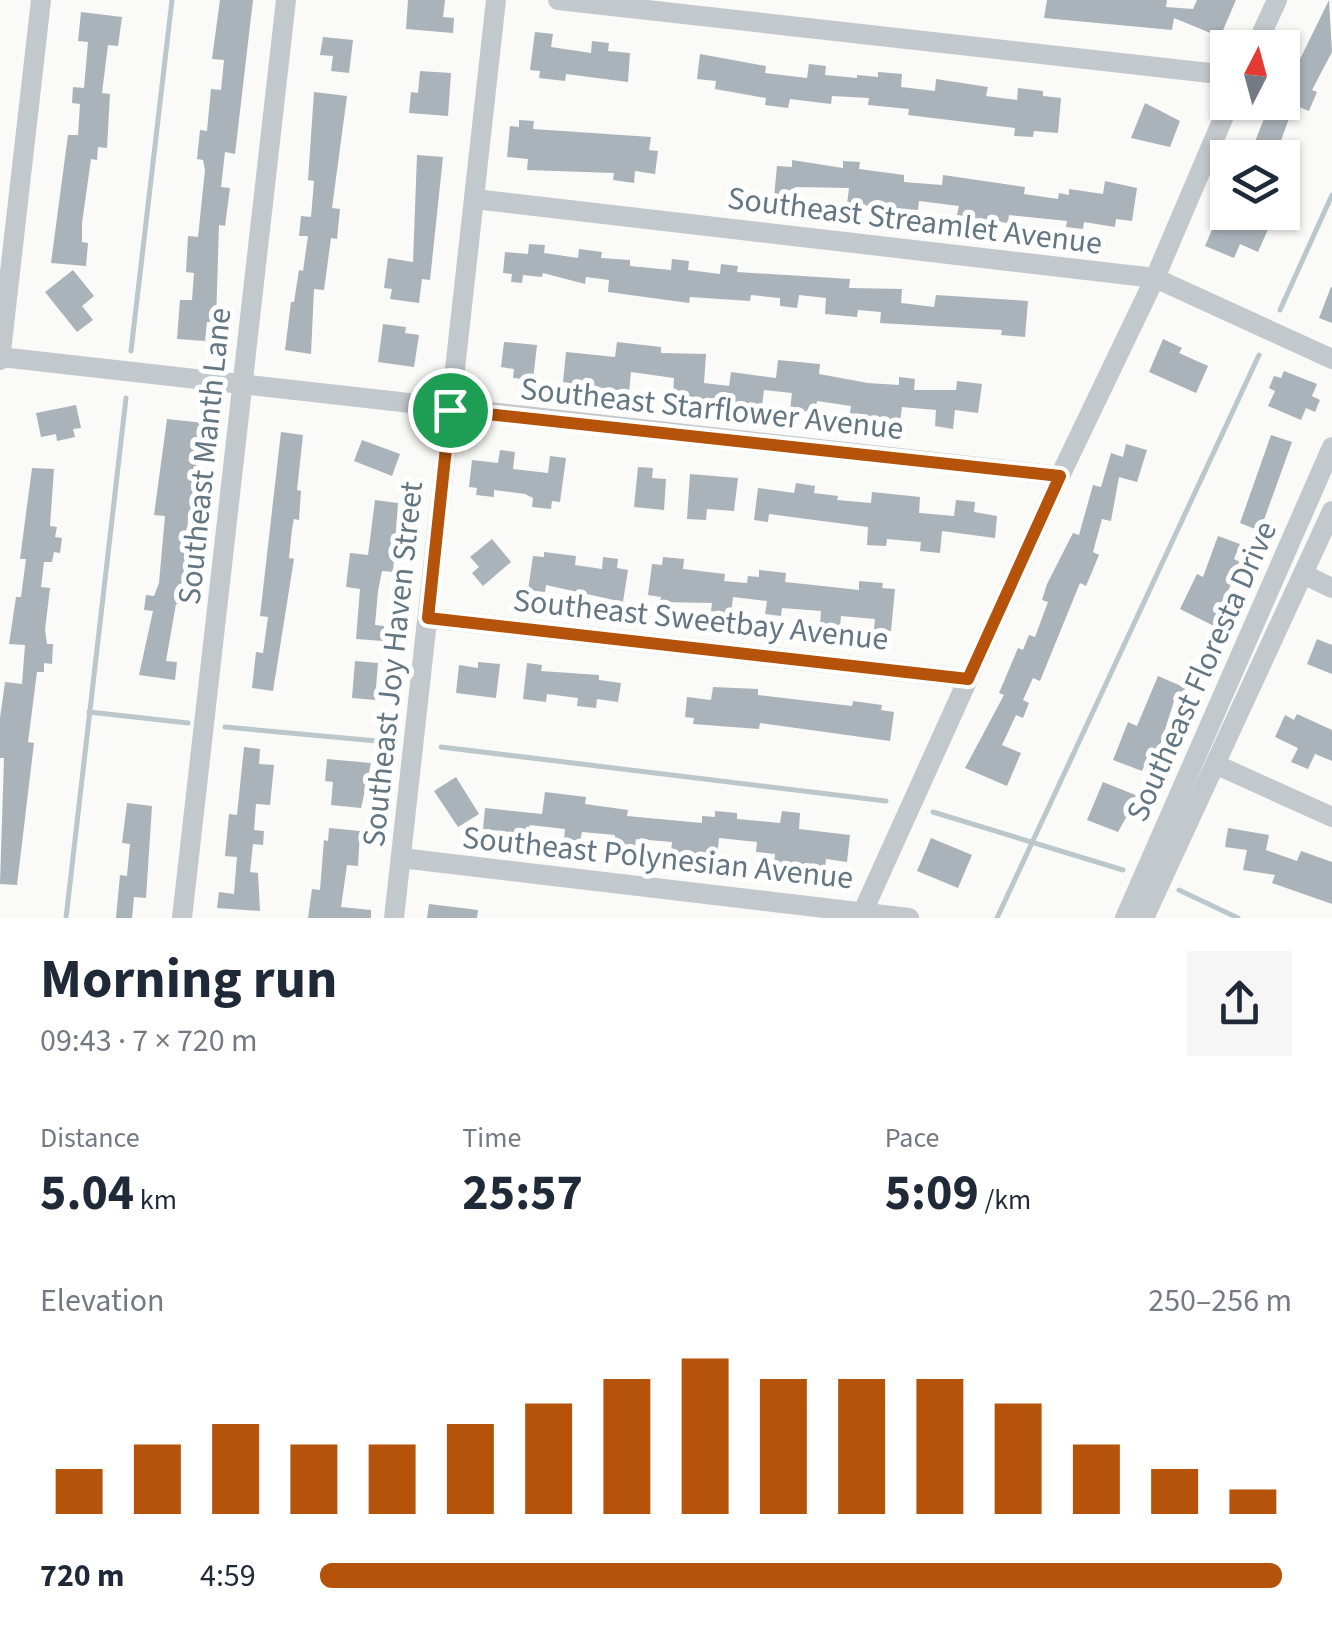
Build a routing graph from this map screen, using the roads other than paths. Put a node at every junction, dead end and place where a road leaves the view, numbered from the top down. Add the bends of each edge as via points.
1 (41, 0) edge
2 (286, 0) edge
3 (496, 0) edge
4 (558, 0) edge
5 (1277, 0) edge
6 (1263, 30) edge
7 (1210, 73) edge
8 (1222, 120) edge
9 (474, 199) junction
10 (1156, 278) junction
11 (0, 358) edge
12 (1332, 359) edge
13 (243, 384) junction
14 (450, 410) junction
15 (1332, 447) edge
16 (1060, 476) junction
17 (1332, 511) edge
18 (1303, 574) junction
19 (1332, 588) edge
20 (428, 618) junction
21 (968, 679) junction
22 (1217, 764) junction
23 (1332, 818) edge
24 (401, 858) junction
25 (862, 914) edge
26 (182, 918) edge
27 (394, 918) edge
28 (909, 918) edge
29 (1125, 918) edge
30 (1144, 918) edge

1 - 11 street
2 - 13 street, Southeast Manth Lane
3 - 9 street, Southeast Joy Haven Street
4 - 7 street
5 - 6 street
8 - 10 street
9 - 10 street, Southeast Streamlet Avenue
9 - 14 street, Southeast Joy Haven Street
10 - 12 street, Southeast Streamlet Avenue
10 - 16 street
11 - 13 street, Southeast Starflower Avenue
13 - 14 street, Southeast Starflower Avenue
13 - 26 street, Southeast Manth Lane
14 - 16 street, Southeast Starflower Avenue
14 - 20 street, Southeast Joy Haven Street
15 - 29 street, Southeast Floresta Drive
16 - 21 street
17 - 18 street, Southeast Floresta Drive
18 - 19 street
18 - 22 street, Southeast Floresta Drive
20 - 21 street, Southeast Sweetbay Avenue
20 - 24 street, Southeast Joy Haven Street
21 - 25 street
22 - 23 street
22 - 30 street, Southeast Floresta Drive
24 - 25 street, Southeast Polynesian Avenue
24 - 27 street, Southeast Joy Haven Street
25 - 28 street, Southeast Polynesian Avenue

